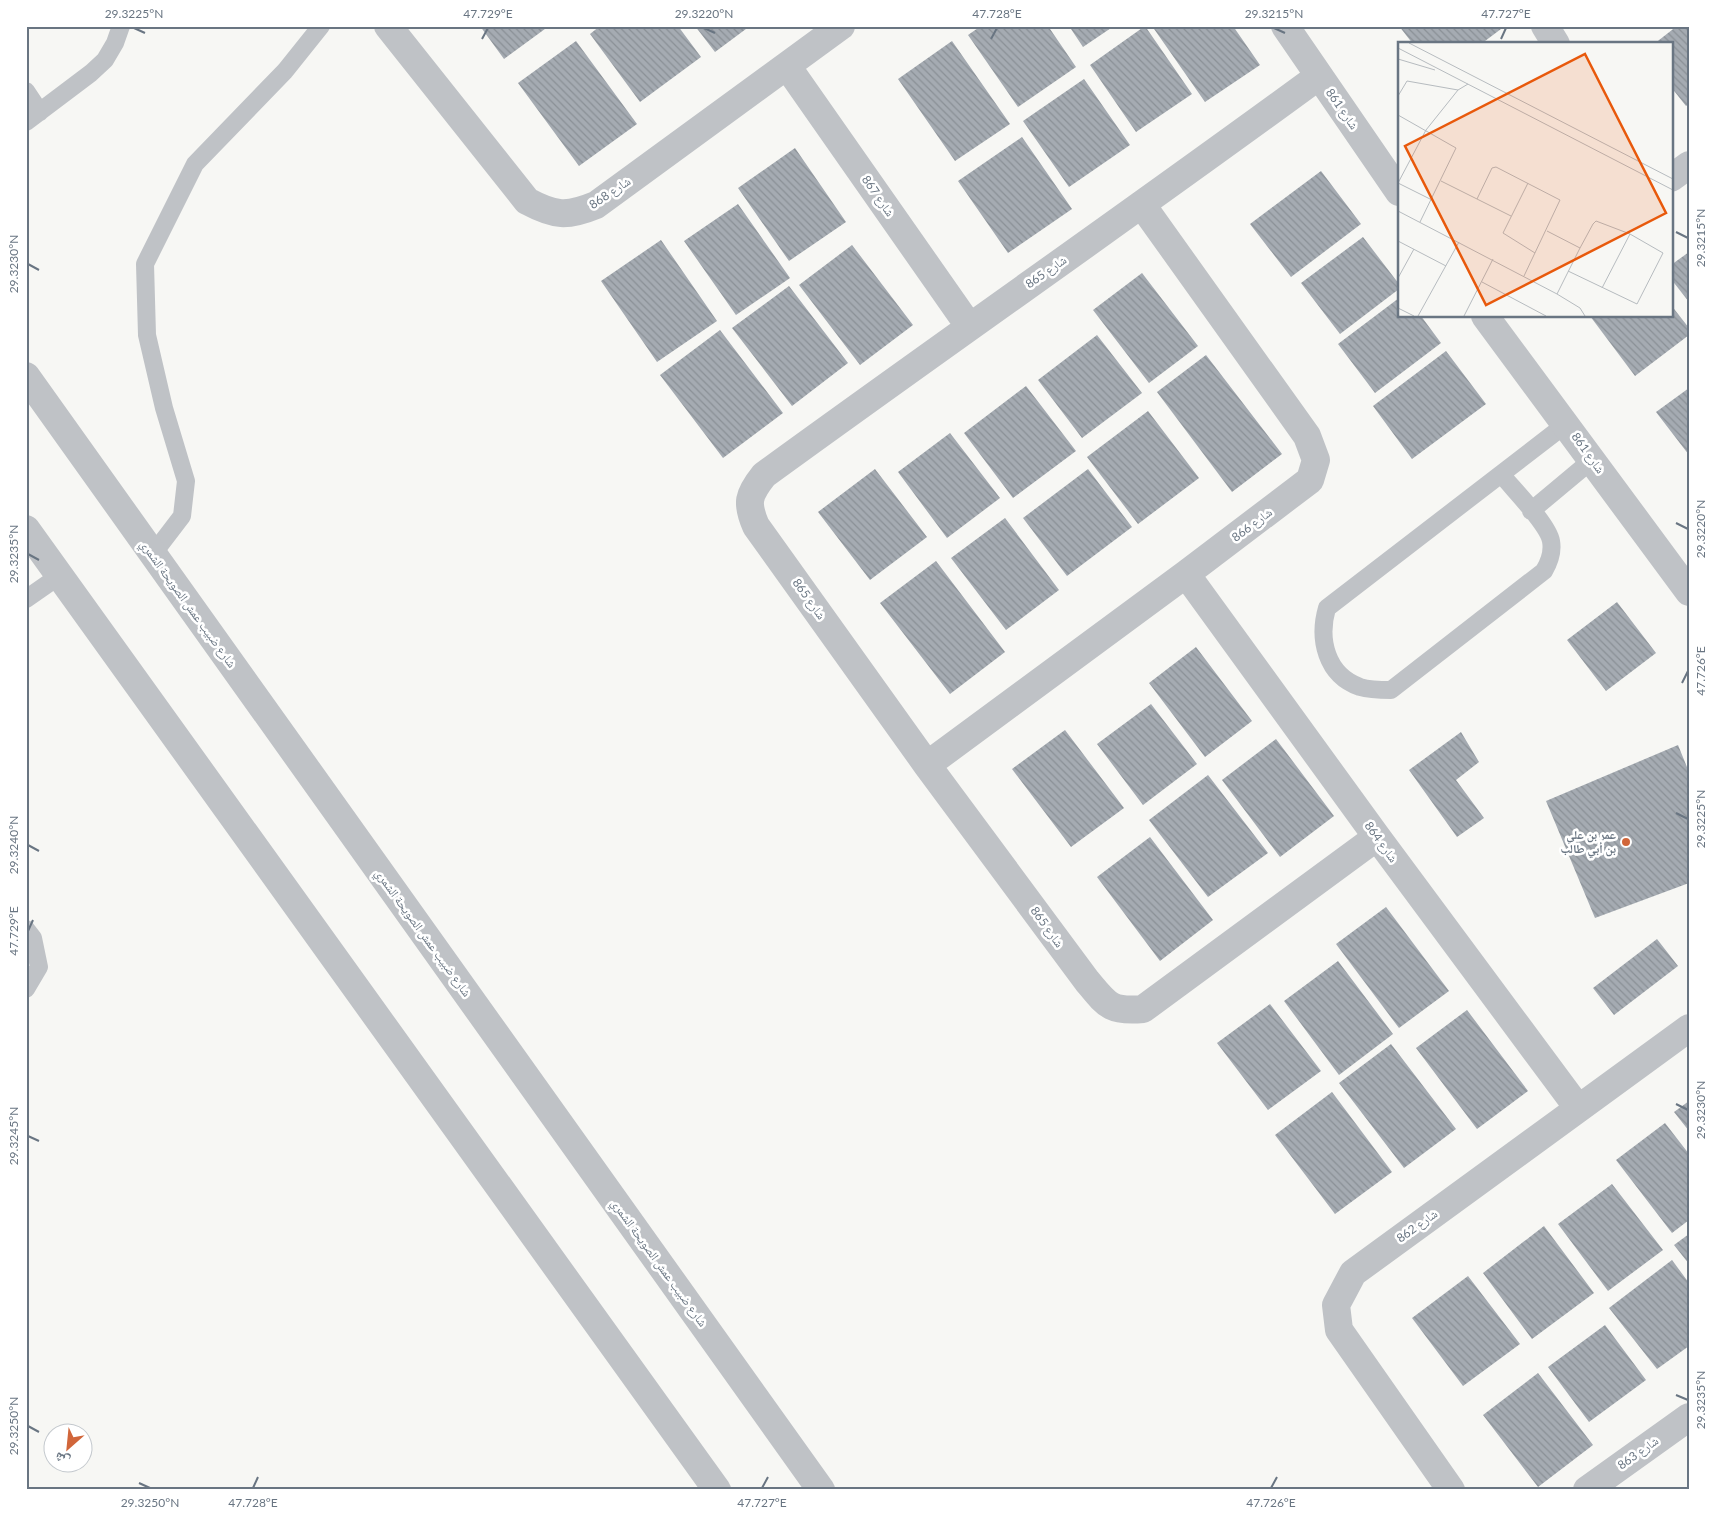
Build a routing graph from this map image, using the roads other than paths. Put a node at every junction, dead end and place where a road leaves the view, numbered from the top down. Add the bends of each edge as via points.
1 (121, 26) edge
2 (321, 26) edge
3 (388, 26) edge
4 (841, 26) edge
5 (1285, 26) edge
6 (1545, 26) edge
7 (1555, 42) edge
8 (787, 66) junction
9 (1319, 76) junction
10 (26, 92) edge
11 (33, 117) edge
12 (1689, 165) edge
13 (1672, 177) edge
14 (1398, 191) edge
15 (1142, 205) junction
16 (1486, 318) edge
17 (969, 326) junction
18 (26, 376) edge
19 (1566, 424) junction
20 (1592, 460) junction
21 (1501, 474) junction
22 (1531, 510) junction
23 (26, 530) edge
24 (153, 554) junction
25 (1186, 574) junction
26 (59, 576) junction
27 (1685, 579) edge
28 (26, 600) edge
29 (927, 765) junction
30 (1377, 837) junction
31 (26, 929) edge
32 (26, 989) edge
33 (1689, 1028) edge
34 (1578, 1108) junction
35 (1689, 1417) edge
36 (717, 1490) edge
37 (821, 1490) edge
38 (1451, 1490) edge
39 (1587, 1490) edge

1 - 11 lane via 105,60
2 - 24 lane via 285,72 195,164 145,264 147,335 186,481 182,516
3 - 8 street, شارع 868 via 527,201 556,213 576,213 596,205
4 - 8 street, شارع 868
5 - 9 street, شارع 861
6 - 7 street
8 - 17 street, شارع 867
9 - 14 street, شارع 861
9 - 15 street, شارع 865
10 - 11 lane
12 - 13 street
15 - 17 street, شارع 865
15 - 25 street, شارع 866 via 1307,436 1316,460 1310,480
16 - 19 street, شارع 861
17 - 29 street, شارع 865 via 764,475 753,488 749,500 756,526
18 - 24 street, شارع ضبيب عمش الصويحة الشمري
19 - 20 street, شارع 861
19 - 21 lane
20 - 22 lane
20 - 27 street, شارع 861
21 - 22 lane
21 - 22 lane via 1327,608 1323,637 1333,665 1358,686 1391,690 1544,571 1552,550 1548,533
23 - 26 street
24 - 37 street, شارع ضبيب عمش الصويحة الشمري
25 - 29 street, شارع 866
25 - 30 street, شارع 864
26 - 28 lane
26 - 36 street
29 - 30 street, شارع 865 via 1087,981 1105,1003 1124,1011 1143,1010
30 - 34 street, شارع 864
31 - 32 lane via 33,938 39,967
33 - 34 street, شارع 862
34 - 38 street, شارع 862 via 1353,1273 1336,1305 1339,1330
35 - 39 street, شارع 863

